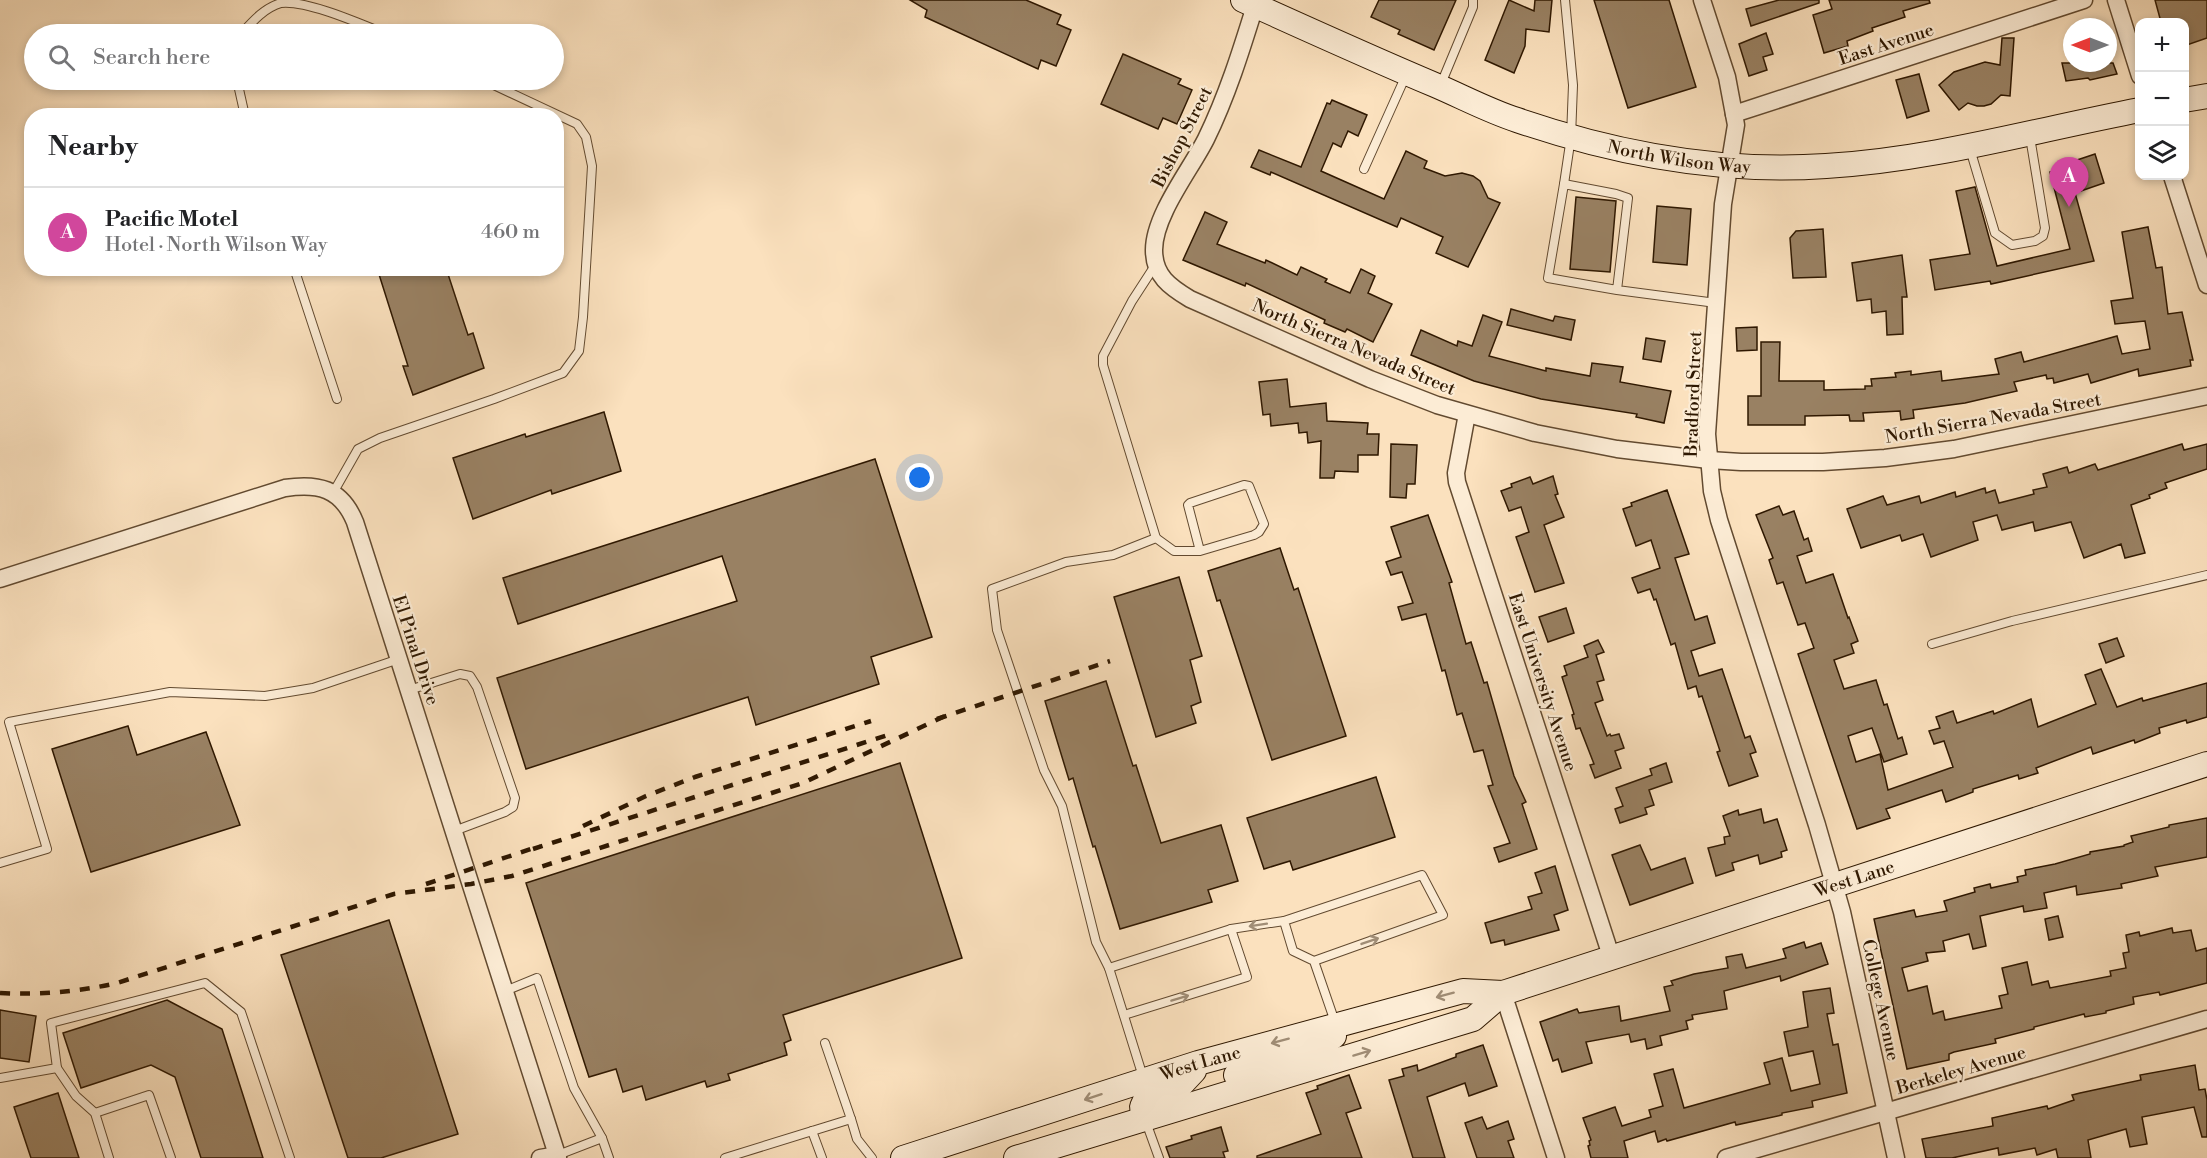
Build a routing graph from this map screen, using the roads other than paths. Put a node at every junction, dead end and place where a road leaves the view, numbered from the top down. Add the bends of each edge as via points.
1 (1473, 0) edge
2 (1565, 0) edge
3 (1702, 0) edge
4 (2085, 0) edge
5 (2116, 0) edge
6 (1249, 3) edge
7 (251, 24) edge
8 (362, 24) edge
9 (2138, 72) edge
10 (1407, 73) junction
11 (1440, 87) junction
12 (239, 90) edge
13 (504, 90) edge
14 (2207, 96) edge
15 (2189, 99) edge
16 (242, 108) edge
17 (543, 108) edge
18 (2135, 111) edge
19 (1734, 114) junction
20 (564, 118) edge
21 (2030, 133) junction
22 (1571, 137) junction
23 (1970, 146) junction
24 (1730, 164) junction
25 (1364, 169) dead end
26 (2174, 180) edge
27 (1564, 184) junction
28 (2201, 248) edge
29 (1156, 263) junction
30 (297, 276) edge
31 (2207, 285) edge
32 (1617, 291) junction
33 (1716, 303) junction
34 (2207, 396) edge
35 (337, 399) dead end
36 (1467, 414) junction
37 (1709, 460) junction
38 (333, 493) junction
39 (1156, 538) junction
40 (1200, 551) junction
41 (2207, 575) edge
42 (0, 579) edge
43 (1932, 644) dead end
44 (399, 659) junction
45 (409, 690) junction
46 (2207, 764) edge
47 (454, 831) junction
48 (0, 862) edge
49 (1834, 885) junction
50 (1284, 921) junction
51 (1231, 929) junction
52 (1612, 959) junction
53 (1314, 961) junction
54 (1109, 968) junction
55 (505, 991) junction
56 (1503, 993) junction
57 (1124, 1015) junction
58 (2207, 1019) edge
59 (1336, 1025) junction
60 (825, 1043) dead end
61 (1204, 1061) junction
62 (57, 1068) junction
63 (0, 1078) edge
64 (1144, 1080) junction
65 (1192, 1104) junction
66 (1886, 1112) junction
67 (95, 1113) junction
68 (1145, 1118) junction
69 (851, 1119) junction
70 (812, 1131) junction
71 (602, 1138) junction
72 (558, 1157) edge
73 (109, 1158) edge
74 (171, 1158) edge
75 (290, 1158) edge
76 (540, 1158) edge
77 (609, 1158) edge
78 (725, 1158) edge
79 (822, 1158) edge
80 (872, 1158) edge
81 (903, 1158) edge
82 (1016, 1158) edge
83 (1159, 1158) edge
84 (1556, 1158) edge
85 (1726, 1158) edge
86 (1896, 1158) edge

1 - 11 lane
2 - 22 lane via 1573,85
3 - 19 street, Bradford Street via 1727,77
4 - 19 street, East Avenue
5 - 9 street
6 - 10 main road, North Wilson Way
6 - 29 street, Bishop Street via 1232,82 1159,228 1154,247
7 - 8 lane via 282,2 313,3
10 - 11 main road, North Wilson Way
10 - 25 lane
11 - 22 main road, North Wilson Way via 1515,120
12 - 16 lane
13 - 17 lane
14 - 15 main road
18 - 21 main road, North Wilson Way
19 - 24 street, Bradford Street
20 - 38 lane via 577,124 586,137 592,166 579,351 563,373 358,449
21 - 23 main road, North Wilson Way
21 - 23 lane via 2045,228 2043,236 2035,241 2012,245 1995,233
22 - 24 main road, North Wilson Way via 1630,152
22 - 27 lane
23 - 24 main road, North Wilson Way via 1826,166
24 - 33 street, Bradford Street
26 - 28 street
27 - 32 lane via 1628,198
27 - 32 lane via 1548,278
28 - 31 street
29 - 36 street, North Sierra Nevada Street via 1168,285 1190,298 1370,379
29 - 39 lane via 1103,356 1103,365
30 - 35 lane
32 - 33 lane
33 - 37 street, Bradford Street via 1707,434
34 - 37 street, North Sierra Nevada Street via 1954,449 1885,458 1823,462
36 - 37 street, North Sierra Nevada Street via 1535,433 1617,449
36 - 52 street, East University Avenue via 1457,482
37 - 49 street, Bradford Street via 1719,520
38 - 42 street via 304,485 285,488
38 - 44 street, El Pinal Drive via 355,522
39 - 40 lane via 1174,551
39 - 54 lane via 1113,555 1066,562 992,589 997,630 1044,770 1062,806 1096,942
40 - 40 lane via 1259,532 1264,524 1249,486 1190,502
41 - 43 lane
44 - 45 street, El Pinal Drive
44 - 48 lane via 313,688 265,696 170,692 9,722 47,849
45 - 47 street, El Pinal Drive
45 - 47 lane via 460,674 470,676 515,798 513,807 505,812
46 - 49 main road, West Lane
47 - 55 street, El Pinal Drive
49 - 52 main road, West Lane
49 - 66 street, College Avenue
50 -> 51 lane
50 - 53 lane via 1293,951
53 -> 50 lane via 1443,915 1422,875
51 - 54 lane
57 -> 51 lane via 1247,977
52 - 56 main road, West Lane
53 - 59 lane
54 - 57 lane
55 - 71 lane via 537,978 574,1088
55 - 72 street, El Pinal Drive
56 -> 59 main road, West Lane via 1463,991
65 -> 56 main road, West Lane via 1473,1019
56 - 84 street
57 - 64 lane
58 - 66 street, Berkeley Avenue
59 -> 61 main road, West Lane
59 - 65 main road via 1334,1036 1321,1046 1228,1078
60 - 69 lane
61 - 64 main road, West Lane
61 - 68 main road via 1180,1086 1146,1098 1142,1107
62 - 63 lane
62 - 67 lane via 76,1096
62 - 75 lane via 51,1023 205,983 241,1012
64 -> 81 main road, West Lane
65 - 68 main road, West Lane
66 - 85 street, Berkeley Avenue
66 - 86 street, College Avenue
67 - 73 lane
67 - 74 lane via 149,1095
68 - 82 main road, West Lane
68 - 83 lane
69 - 70 lane
69 - 80 lane via 857,1139
70 - 78 lane
70 - 79 lane
71 - 72 lane
71 - 77 lane
72 - 76 street

